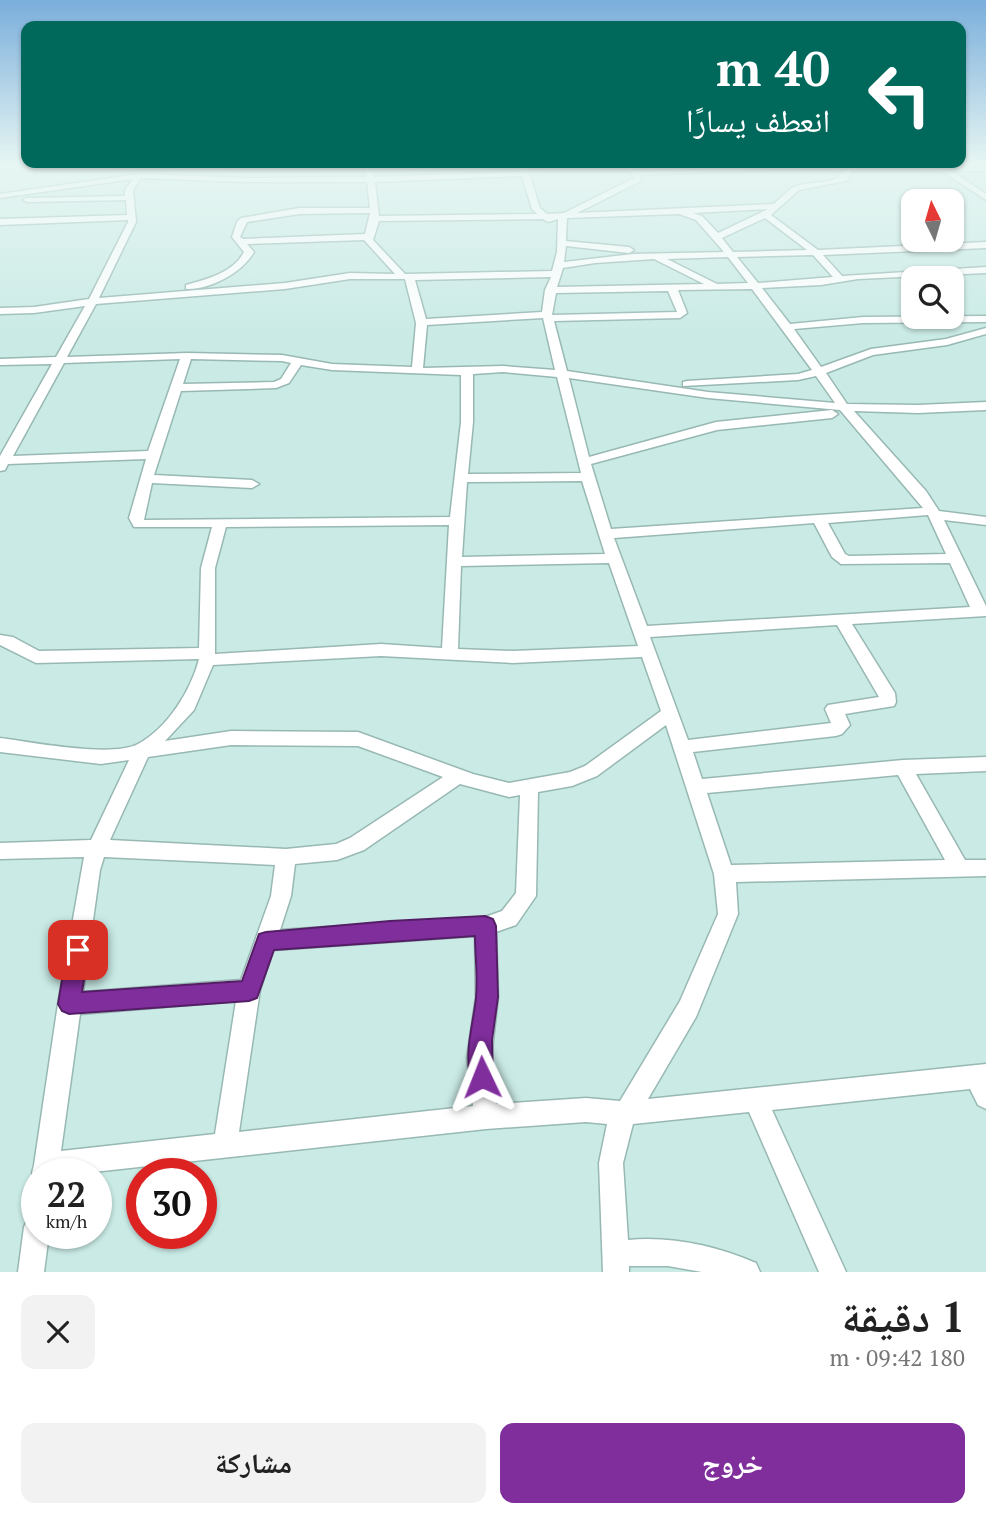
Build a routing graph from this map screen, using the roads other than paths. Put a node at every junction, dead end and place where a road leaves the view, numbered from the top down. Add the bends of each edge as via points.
1 (130, 223) edge
2 (240, 223) edge
3 (373, 223) edge
4 (561, 223) edge
5 (704, 223) edge
6 (747, 223) edge
7 (777, 223) edge
8 (369, 237) junction
9 (716, 237) junction
10 (240, 242) junction
11 (562, 243) junction
12 (986, 245) edge
13 (815, 252) junction
14 (730, 253) junction
15 (654, 256) junction
16 (556, 270) junction
17 (986, 270) edge
18 (405, 276) junction
19 (839, 279) junction
20 (671, 286) junction
21 (715, 286) junction
22 (755, 286) junction
23 (550, 290) junction
24 (160, 295) junction
25 (93, 301) junction
26 (0, 311) edge
27 (547, 316) junction
28 (986, 319) edge
29 (423, 322) junction
30 (787, 327) junction
31 (986, 331) edge
32 (187, 356) junction
33 (59, 360) junction
34 (298, 360) junction
35 (0, 362) edge
36 (417, 371) junction
37 (467, 372) junction
38 (819, 372) junction
39 (563, 374) junction
40 (630, 384) junction
41 (178, 388) junction
42 (986, 406) edge
43 (846, 410) junction
44 (153, 455) junction
45 (1, 462) edge
46 (587, 469) junction
47 (461, 478) junction
48 (146, 479) junction
49 (253, 484) dead end
50 (934, 513) junction
51 (819, 519) junction
52 (456, 521) junction
53 (986, 521) edge
54 (220, 525) junction
55 (606, 534) junction
56 (614, 558) junction
57 (955, 558) junction
58 (454, 562) junction
59 (982, 611) edge
60 (842, 620) junction
61 (641, 632) junction
62 (0, 640) edge
63 (648, 651) junction
64 (450, 652) junction
65 (207, 657) junction
66 (670, 713) junction
67 (0, 745) edge
68 (682, 747) junction
69 (142, 751) junction
70 (986, 764) edge
71 (903, 767) junction
72 (460, 776) junction
73 (695, 787) junction
74 (529, 788) junction
75 (97, 848) junction
76 (0, 851) edge
77 (286, 857) junction
78 (959, 868) junction
79 (986, 868) edge
80 (724, 874) junction
81 (485, 926) junction
82 (266, 941) junction
83 (249, 990) junction
84 (69, 1004) junction
85 (983, 1083) edge
86 (755, 1099) junction
87 (624, 1113) junction
88 (486, 1117) junction
89 (225, 1146) junction
90 (47, 1158) edge
91 (112, 1161) edge
92 (34, 1249) edge
93 (616, 1263) edge
94 (31, 1272) edge
95 (747, 1272) edge
96 (833, 1272) edge

1 - 25 street
2 - 10 street via 236,237
3 - 8 street
4 - 11 street
5 - 9 street
6 - 9 street
7 - 13 street
8 - 10 street
8 - 18 street
9 - 14 street
10 - 24 street via 247,257 229,272
11 - 15 street
11 - 16 street
12 - 13 street
13 - 14 street
13 - 19 street
14 - 15 street
14 - 22 street
15 - 16 street via 594,260
15 - 21 street
16 - 18 street
16 - 23 street
17 - 19 street
18 - 24 street via 349,276 285,286
18 - 29 street
19 - 22 street
20 - 21 street
20 - 23 street
20 - 27 street via 680,315
21 - 22 street
22 - 30 street
23 - 27 street
24 - 25 street
25 - 26 street
25 - 33 street
27 - 29 street
27 - 39 street
28 - 30 street via 863,320
29 - 36 street
30 - 38 street
31 - 38 street via 947,342 871,352
32 - 33 street
32 - 34 street
32 - 41 street
33 - 35 street
33 - 45 street
34 - 36 street
34 - 41 street via 285,381 276,385
36 - 37 street
37 - 39 street via 503,369
37 - 47 street
38 - 40 street via 743,382
38 - 43 street
39 - 40 street
39 - 46 street
40 - 43 street
41 - 44 street
42 - 43 street
43 - 46 street via 716,426
43 - 50 street
44 - 45 street
44 - 48 street
46 - 47 street
46 - 55 street
47 - 52 street
48 - 49 street
48 - 54 street via 135,518 138,524
50 - 51 street
50 - 53 street
50 - 57 street
51 - 55 street
51 - 57 street via 839,557 846,561
52 - 54 street
52 - 58 street
54 - 65 street via 208,568
55 - 56 street
56 - 58 street
56 - 61 street
57 - 59 street
58 - 64 street
59 - 60 street
60 - 61 street
60 - 68 street via 887,693 888,702 834,709 841,725 836,729
61 - 63 street
62 - 65 street via 36,657
63 - 64 street via 513,657
63 - 66 street
64 - 65 street
65 - 69 street via 188,706
66 - 68 street
66 - 74 street via 591,772
67 - 69 street via 101,757
68 - 73 street
69 - 72 street via 231,738 358,739
69 - 75 street
70 - 71 street
71 - 73 street
71 - 78 street
72 - 74 street via 493,788
72 - 77 street via 357,844 337,852
73 - 80 street
74 - 81 street via 526,896 509,918
75 - 76 street
75 - 77 street
75 - 84 street
77 - 82 street via 281,896
78 - 79 street
78 - 80 street
80 - 87 street via 728,914 701,981
81 - 82 street
81 - 88 street via 487,997 479,1058
82 - 83 street
83 - 84 street
83 - 89 street
84 - 90 street
85 - 86 street
86 - 87 street
86 - 96 street
87 - 88 street via 586,1110
87 - 93 street via 612,1143
88 - 89 street
89 - 91 street
92 - 94 street
93 - 95 street via 656,1250 688,1253

